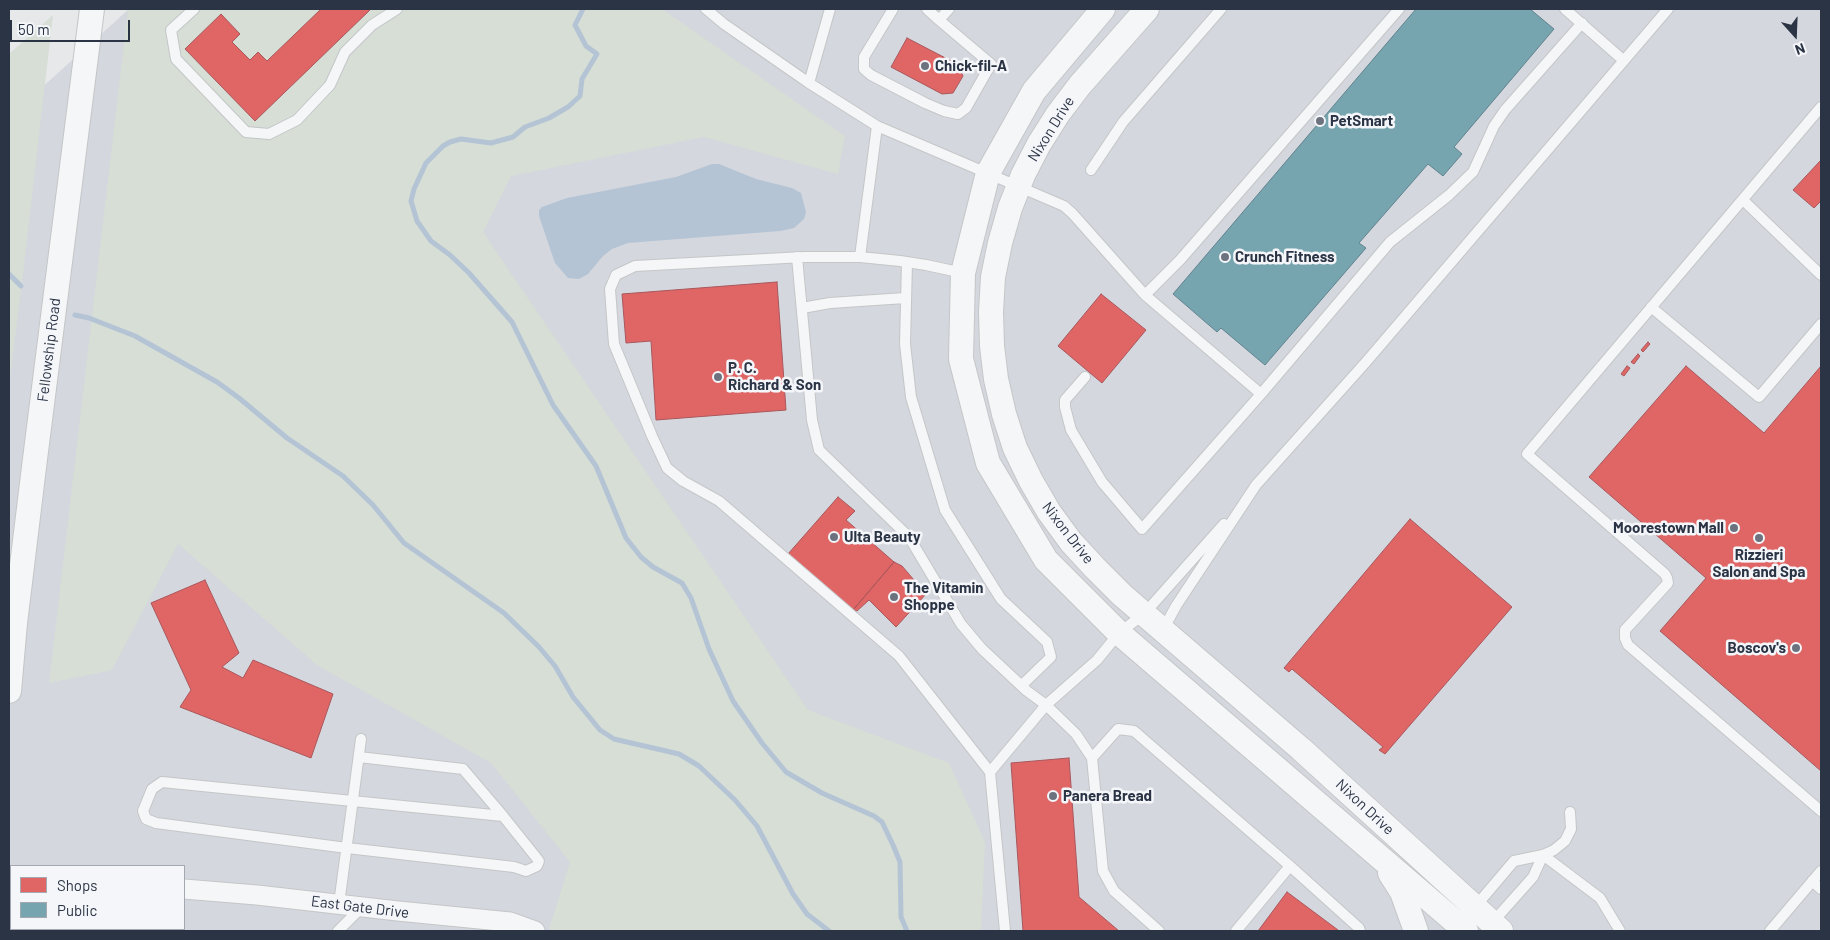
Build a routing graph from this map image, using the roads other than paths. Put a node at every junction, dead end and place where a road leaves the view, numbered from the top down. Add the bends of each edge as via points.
1 (92, 9) edge
2 (194, 9) edge
3 (396, 9) edge
4 (706, 9) edge
5 (830, 9) edge
6 (893, 9) edge
7 (927, 9) edge
8 (949, 9) edge
9 (1104, 9) edge
10 (1147, 9) edge
11 (1221, 9) edge
12 (1399, 9) edge
13 (1566, 9) edge
14 (1668, 9) edge
15 (939, 20) junction
16 (1582, 23) junction
17 (1623, 60) junction
18 (810, 83) junction
19 (1821, 107) edge
20 (877, 126) junction
21 (1091, 170) dead end
22 (988, 173) junction
23 (1018, 188) junction
24 (1743, 200) junction
25 (797, 257) junction
26 (860, 257) junction
27 (907, 262) junction
28 (963, 273) junction
29 (1821, 275) edge
30 (1145, 295) junction
31 (905, 298) junction
32 (1651, 307) junction
33 (802, 308) junction
34 (1821, 324) edge
35 (1085, 376) dead end
36 (1261, 394) junction
37 (1246, 499) junction
38 (1144, 614) junction
39 (1163, 630) junction
40 (1119, 633) junction
41 (1022, 686) junction
42 (9, 691) edge
43 (1046, 705) junction
44 (361, 739) dead end
45 (359, 757) junction
46 (1092, 758) junction
47 (990, 772) junction
48 (353, 801) junction
49 (1821, 811) edge
50 (1570, 812) dead end
51 (503, 816) junction
52 (347, 848) junction
53 (1378, 855) junction
54 (1543, 855) junction
55 (1290, 866) junction
56 (1821, 870) edge
57 (1812, 881) junction
58 (185, 889) edge
59 (1821, 889) edge
60 (339, 904) junction
61 (362, 907) junction
62 (1474, 907) junction
63 (1497, 927) edge
64 (338, 931) edge
65 (535, 931) edge
66 (1005, 931) edge
67 (1159, 931) edge
68 (1236, 931) edge
69 (1360, 931) edge
70 (1416, 931) edge
71 (1465, 931) edge
72 (1620, 931) edge
73 (1770, 931) edge

1 - 42 street, Fellowship Road
2 - 3 lane via 171,30 176,60 246,132 269,134 297,120 330,85 345,52 372,25
4 - 18 lane
5 - 18 lane
6 - 15 lane via 864,56 864,69 924,103 955,114 966,108 992,64
7 - 15 lane
8 - 15 lane
9 - 22 street, Nixon Drive via 1034,91
10 - 23 street, Nixon Drive via 1058,114
11 - 21 lane via 1123,122
12 - 30 lane via 1180,260
13 - 16 lane
14 - 17 lane
16 - 17 lane
16 - 36 lane via 1505,110 1473,172 1390,242
17 - 37 lane
18 - 20 lane
19 - 24 lane
20 - 22 lane
20 - 26 lane
22 - 23 lane
22 - 28 street, Nixon Drive
23 - 30 lane via 1064,206
23 - 38 street, Nixon Drive via 1000,243 991,312 996,379 1004,414 1015,448 1049,512 1095,568
24 - 29 lane
24 - 32 lane
25 - 26 lane
25 - 33 lane
25 - 47 lane via 635,266 616,275 610,289 614,344 667,468 719,501 899,656
26 - 27 lane
27 - 28 lane
27 - 31 lane
28 - 40 street, Nixon Drive via 961,359 988,463 1046,560
30 - 36 lane
31 - 33 lane
31 - 41 lane via 905,344 911,397 945,510 1000,599 1046,642 1051,658
32 - 34 lane via 1759,397
32 - 49 lane via 1527,454 1665,574 1668,583 1624,630 1628,645
33 - 41 lane via 812,420 820,450 909,537 962,624 982,649
35 - 36 lane via 1066,400 1071,430 1102,482 1142,529
37 - 38 lane
37 - 39 lane
38 - 39 street, Nixon Drive
38 - 40 lane
39 - 62 street, Nixon Drive via 1301,749
40 - 43 lane via 1098,660
40 - 53 street, Nixon Drive
41 - 43 lane
43 - 46 lane via 1076,734
43 - 47 lane
44 - 45 lane
45 - 48 lane
45 - 51 lane via 463,769
46 - 55 lane via 1118,729 1134,731
46 - 67 lane via 1103,871 1114,892
47 - 66 lane
48 - 51 lane
48 - 52 lane
48 - 52 lane via 162,782 152,789 143,811 146,819 156,823
50 - 54 lane via 1571,829 1565,841
51 - 52 lane via 539,860 537,866 526,871
52 - 60 lane
53 - 70 street via 1402,892
53 - 71 street, Nixon Drive
54 - 62 lane via 1514,861
54 - 63 lane via 1533,876
54 - 72 lane via 1600,898
55 - 68 lane
55 - 69 lane
56 - 57 lane
57 - 59 lane
57 - 73 lane
58 - 60 street, East Gate Drive
60 - 61 street, East Gate Drive
61 - 64 lane
61 - 65 street, East Gate Drive via 510,922
62 - 63 street, Nixon Drive
62 - 71 street
63 - 71 street

